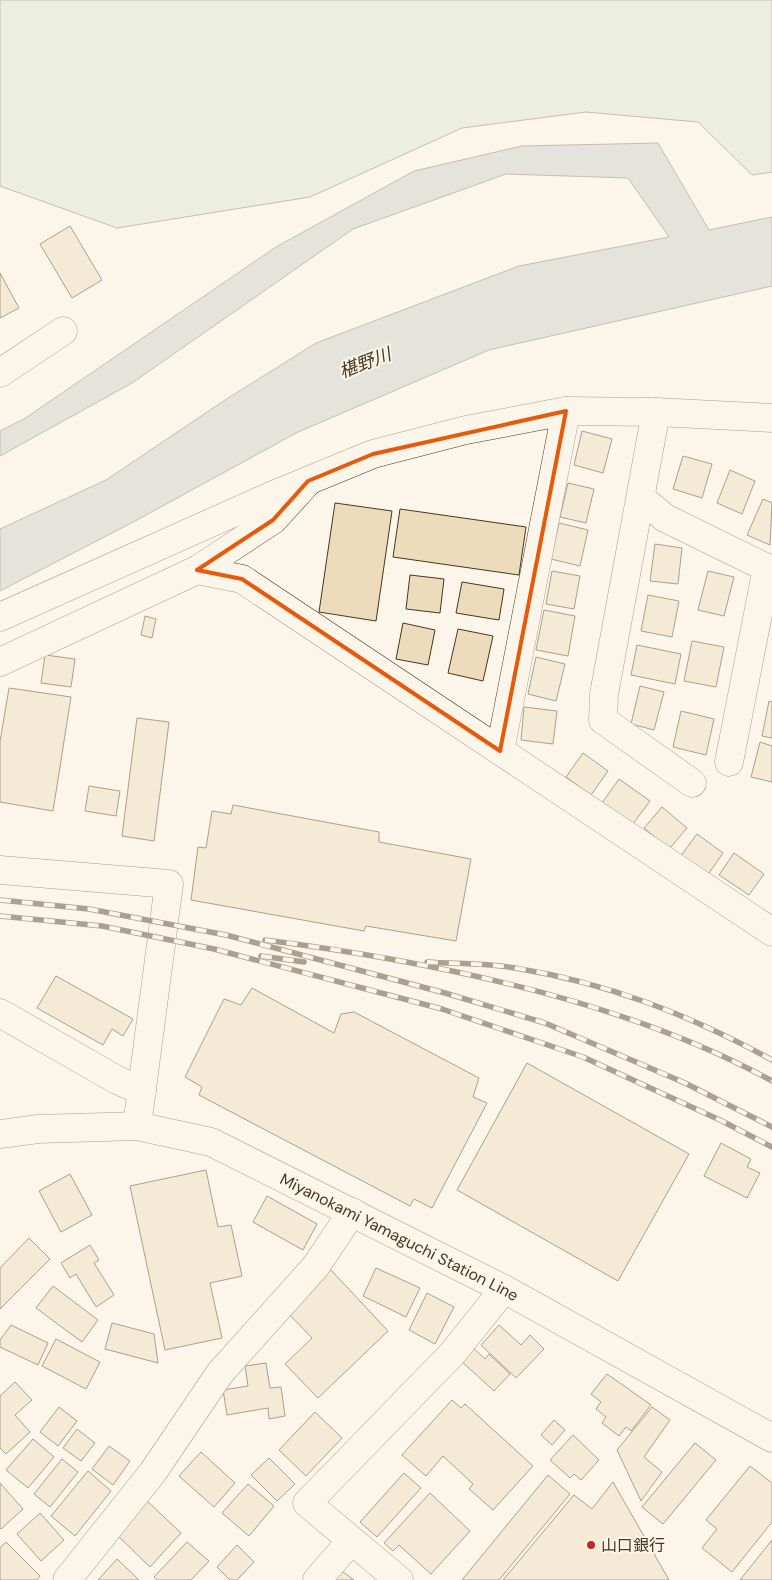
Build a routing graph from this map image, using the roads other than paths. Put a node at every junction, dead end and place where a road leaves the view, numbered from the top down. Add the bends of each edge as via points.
1 (63, 331) dead end
2 (0, 373) edge
3 (566, 411) junction
4 (656, 412) junction
5 (772, 418) edge
6 (308, 481) junction
7 (641, 498) junction
8 (196, 570) junction
9 (770, 570) edge
10 (0, 617) edge
11 (0, 662) edge
12 (500, 751) junction
13 (729, 762) dead end
14 (692, 783) dead end
15 (0, 870) edge
16 (770, 927) edge
17 (0, 1013) edge
18 (142, 1091) junction
19 (137, 1126) junction
20 (0, 1134) edge
21 (352, 1212) junction
22 (504, 1289) junction
23 (772, 1438) edge
24 (350, 1541) junction
25 (66, 1580) edge
26 (317, 1580) edge
27 (399, 1580) edge

1 - 2 street
3 - 4 street
3 - 6 street via 466,430 373,454
3 - 12 street
4 - 5 street
4 - 7 street
6 - 8 street via 273,520
6 - 10 street
7 - 9 street via 665,518
7 - 14 street via 604,694 603,720
8 - 11 street
8 - 12 street via 242,579
9 - 13 street
12 - 16 street
15 - 18 street via 169,884
17 - 18 street
18 - 19 street
19 - 20 street, Miyanokami Yamaguchi Station Line via 38,1129
19 - 21 street, Miyanokami Yamaguchi Station Line via 211,1142
21 - 22 street, Miyanokami Yamaguchi Station Line
21 - 25 street via 316,1266 220,1373 153,1472
22 - 23 street, Miyanokami Yamaguchi Station Line
22 - 24 street via 452,1354 307,1503
24 - 26 street
24 - 27 street

